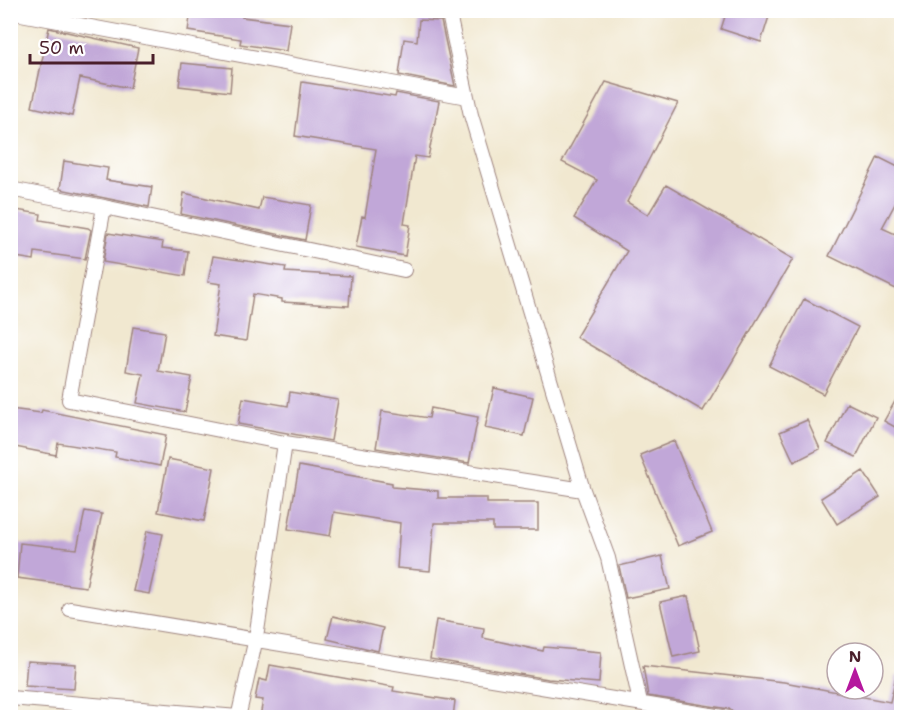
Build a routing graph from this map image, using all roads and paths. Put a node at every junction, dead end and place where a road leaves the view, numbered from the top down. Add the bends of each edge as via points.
1 (448, 10) edge
2 (10, 12) edge
3 (467, 97) junction
4 (10, 189) edge
5 (104, 207) junction
6 (404, 270) dead end
7 (285, 443) junction
8 (583, 490) junction
9 (70, 609) dead end
10 (256, 638) junction
11 (10, 698) edge
12 (640, 702) junction
13 (238, 717) edge
14 (728, 717) edge

1 - 3 street
2 - 3 street
3 - 8 street
4 - 5 street
5 - 6 street
5 - 7 street via 69,400
7 - 8 street
7 - 10 street
8 - 12 street via 608,558
9 - 10 street
10 - 12 street
10 - 13 street
11 - 13 street
12 - 14 street

